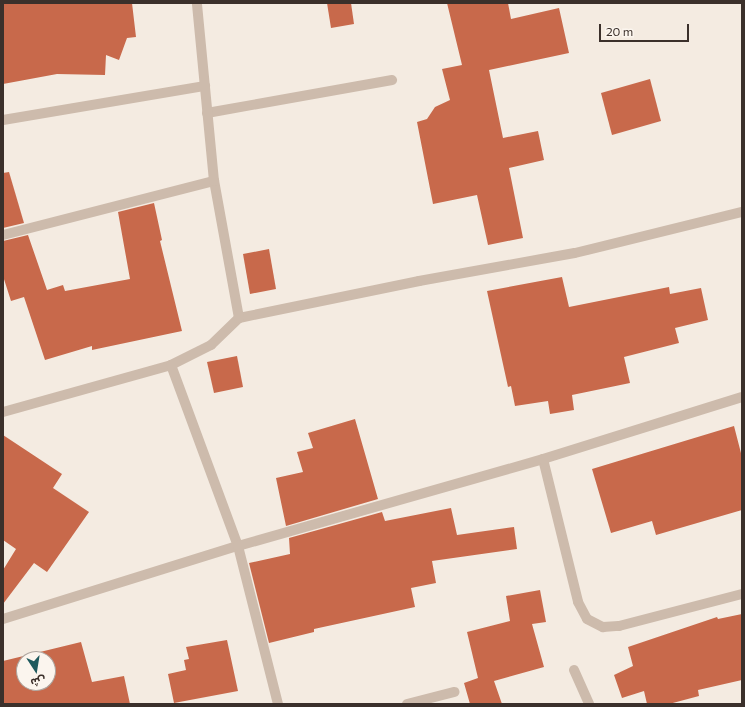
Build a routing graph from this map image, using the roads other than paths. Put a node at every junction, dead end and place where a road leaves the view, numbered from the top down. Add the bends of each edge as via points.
1 (197, 3) edge
2 (392, 80) dead end
3 (205, 86) junction
4 (207, 113) junction
5 (3, 120) edge
6 (214, 181) junction
7 (742, 212) edge
8 (3, 235) edge
9 (239, 318) junction
10 (171, 365) junction
11 (742, 397) edge
12 (3, 412) edge
13 (543, 459) junction
14 (238, 546) junction
15 (742, 594) edge
16 (3, 619) edge
17 (574, 670) dead end
18 (454, 692) dead end
19 (278, 704) edge
20 (407, 704) edge
21 (589, 704) edge

1 - 3 street
2 - 4 street
3 - 4 street
3 - 5 street
4 - 6 street
6 - 8 street
6 - 9 street
7 - 9 street via 575,253 419,281
9 - 10 street via 211,345
10 - 12 street
10 - 14 street
11 - 13 street
13 - 14 street
13 - 15 street via 578,602 587,619 603,627 619,626
14 - 16 street
14 - 19 street
17 - 21 street
18 - 20 street

